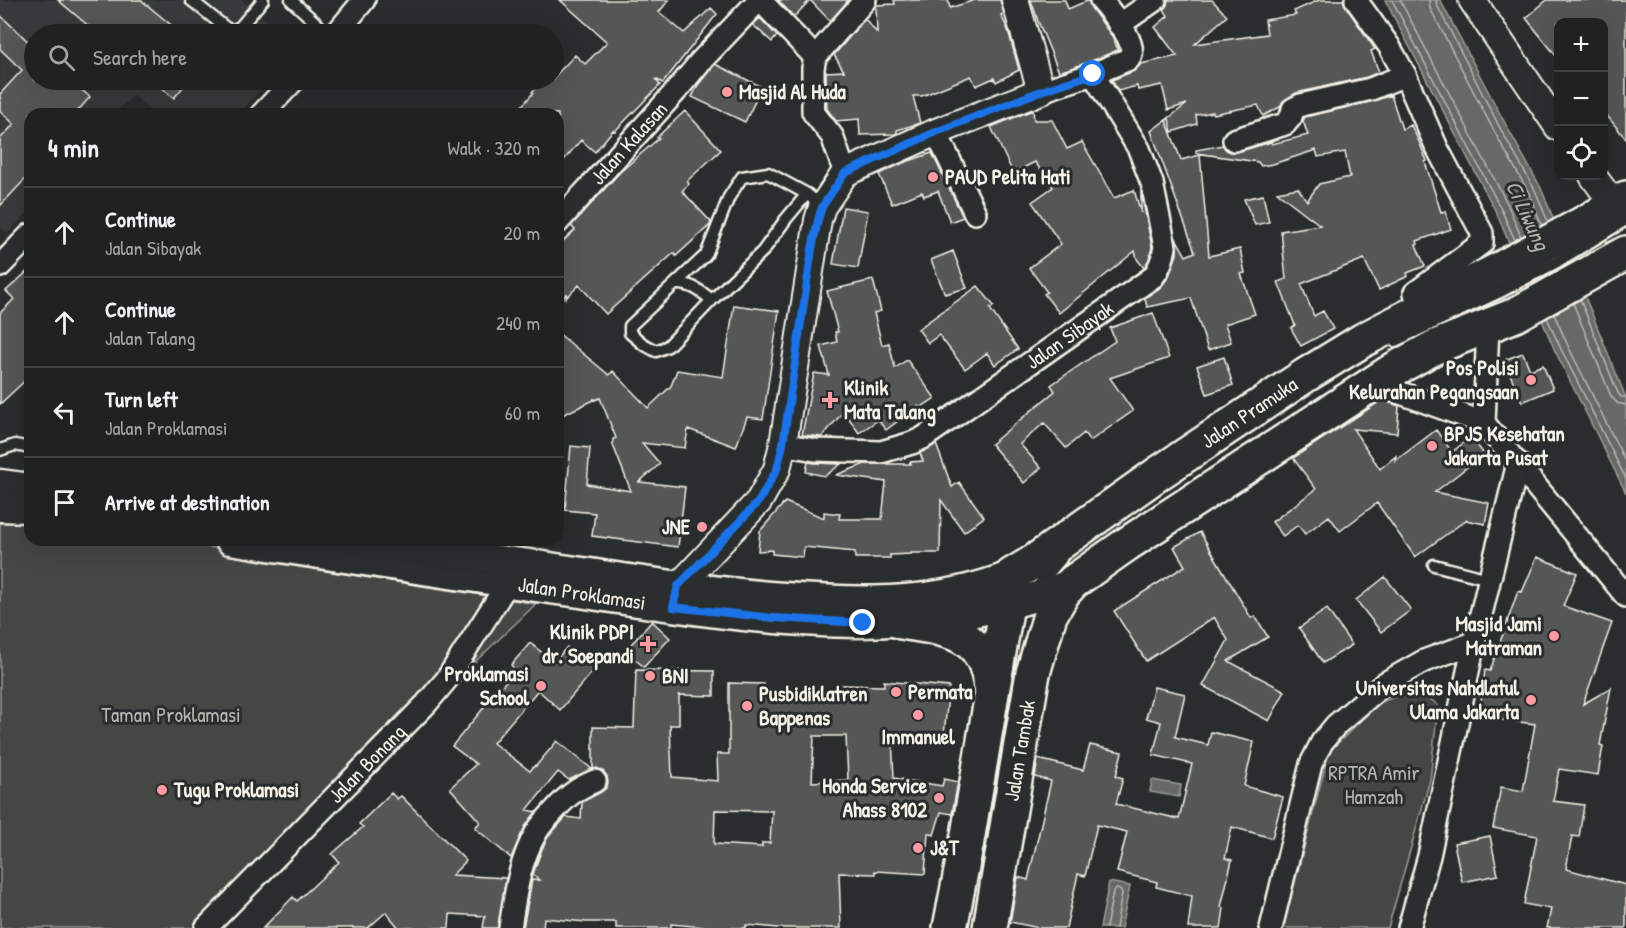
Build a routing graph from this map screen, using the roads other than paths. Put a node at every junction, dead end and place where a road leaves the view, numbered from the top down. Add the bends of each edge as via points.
1 (191, 0) edge
2 (263, 0) edge
3 (291, 0) edge
4 (364, 0) edge
5 (760, 0) edge
6 (865, 0) edge
7 (1015, 0) edge
8 (1101, 0) edge
9 (1155, 0) edge
10 (1356, 0) edge
11 (1472, 0) edge
12 (221, 24) edge
13 (243, 24) edge
14 (317, 24) edge
15 (344, 24) edge
16 (1119, 25) junction
17 (815, 57) junction
18 (1093, 74) junction
19 (1405, 75) junction
20 (285, 90) edge
21 (1041, 91) junction
22 (268, 108) edge
23 (1557, 126) edge
24 (936, 132) junction
25 (1234, 140) dead end
26 (845, 173) junction
27 (1595, 180) edge
28 (815, 201) junction
29 (975, 213) dead end
30 (564, 215) edge
31 (1616, 226) edge
32 (24, 242) edge
33 (0, 267) edge
34 (676, 284) junction
35 (712, 300) junction
36 (1492, 308) junction
37 (1420, 311) junction
38 (1389, 344) dead end
39 (1380, 372) junction
40 (1484, 423) junction
41 (783, 444) junction
42 (24, 447) edge
43 (0, 450) edge
44 (1518, 464) junction
45 (0, 484) edge
46 (24, 487) edge
47 (0, 507) edge
48 (24, 508) edge
49 (269, 546) edge
50 (390, 546) edge
51 (1434, 565) dead end
52 (1489, 579) junction
53 (508, 583) junction
54 (1048, 585) junction
55 (1626, 596) edge
56 (675, 597) junction
57 (901, 622) junction
58 (1474, 643) junction
59 (1012, 646) dead end
60 (1008, 666) dead end
61 (992, 695) junction
62 (595, 781) dead end
63 (206, 928) edge
64 (510, 928) edge
65 (950, 928) edge
66 (990, 928) edge
67 (1271, 928) edge
68 (1409, 928) edge

1 - 12 lane
2 - 13 lane
3 - 14 lane
4 - 15 street
5 - 17 street
5 - 30 street, Jalan Kalasan
6 - 17 street
7 - 21 street
8 - 16 street
9 - 16 street
10 - 19 street
11 - 23 street
16 - 18 street via 1130,40 1132,55
17 - 26 street via 813,112 832,136
18 - 21 street
18 - 41 street, Jalan Sibayak via 1139,149 1152,183 1165,247 1153,277 912,443 882,452 815,450
19 - 25 street via 1371,89 1301,105 1293,109 1289,122
19 - 37 street via 1483,239 1415,293
20 - 22 street
21 - 24 street
24 - 26 street
24 - 29 street
26 - 28 street
27 - 31 street
28 - 34 lane via 768,173 742,177 729,197 706,255
28 - 35 lane via 786,219 762,251
28 - 41 street via 818,220
31 - 36 main road
31 - 36 main road
32 - 33 street
34 - 35 lane via 696,288
34 - 35 lane via 630,326 630,333 656,351 668,346
36 - 37 main road, Jalan Pramuka
36 - 38 lane
36 - 39 main road, Jalan Pramuka via 1415,358
36 - 40 street
37 - 54 main road, Jalan Pramuka via 1306,375 1032,563
39 - 40 street
39 - 54 main road, Jalan Pramuka
40 - 44 street
41 - 56 street via 777,469 759,501
42 - 43 lane
44 - 52 street
44 - 55 street
45 - 46 main road
47 - 48 main road
49 - 53 main road, Jalan Proklamasi
50 - 56 main road, Jalan Proklamasi
51 - 52 lane
52 - 58 street
53 - 56 main road, Jalan Proklamasi
53 - 63 street, Jalan Bonang via 447,679 426,704
54 - 56 main road, Jalan Proklamasi via 990,583 950,594 899,600 838,601 752,595
54 - 57 main road, Jalan Proklamasi via 951,617
54 - 61 main road, Jalan Tambak
54 - 66 main road, Jalan Tambak via 1063,593 1053,609 1033,673
56 - 57 main road, Jalan Proklamasi via 818,621
57 - 61 main road via 942,629 969,641 986,661
58 - 67 street via 1424,662 1385,683 1335,725 1322,742 1311,764
58 - 68 street via 1429,856
59 - 60 lane
61 - 65 main road, Jalan Tambak
62 - 64 street via 578,788 537,831 523,863

